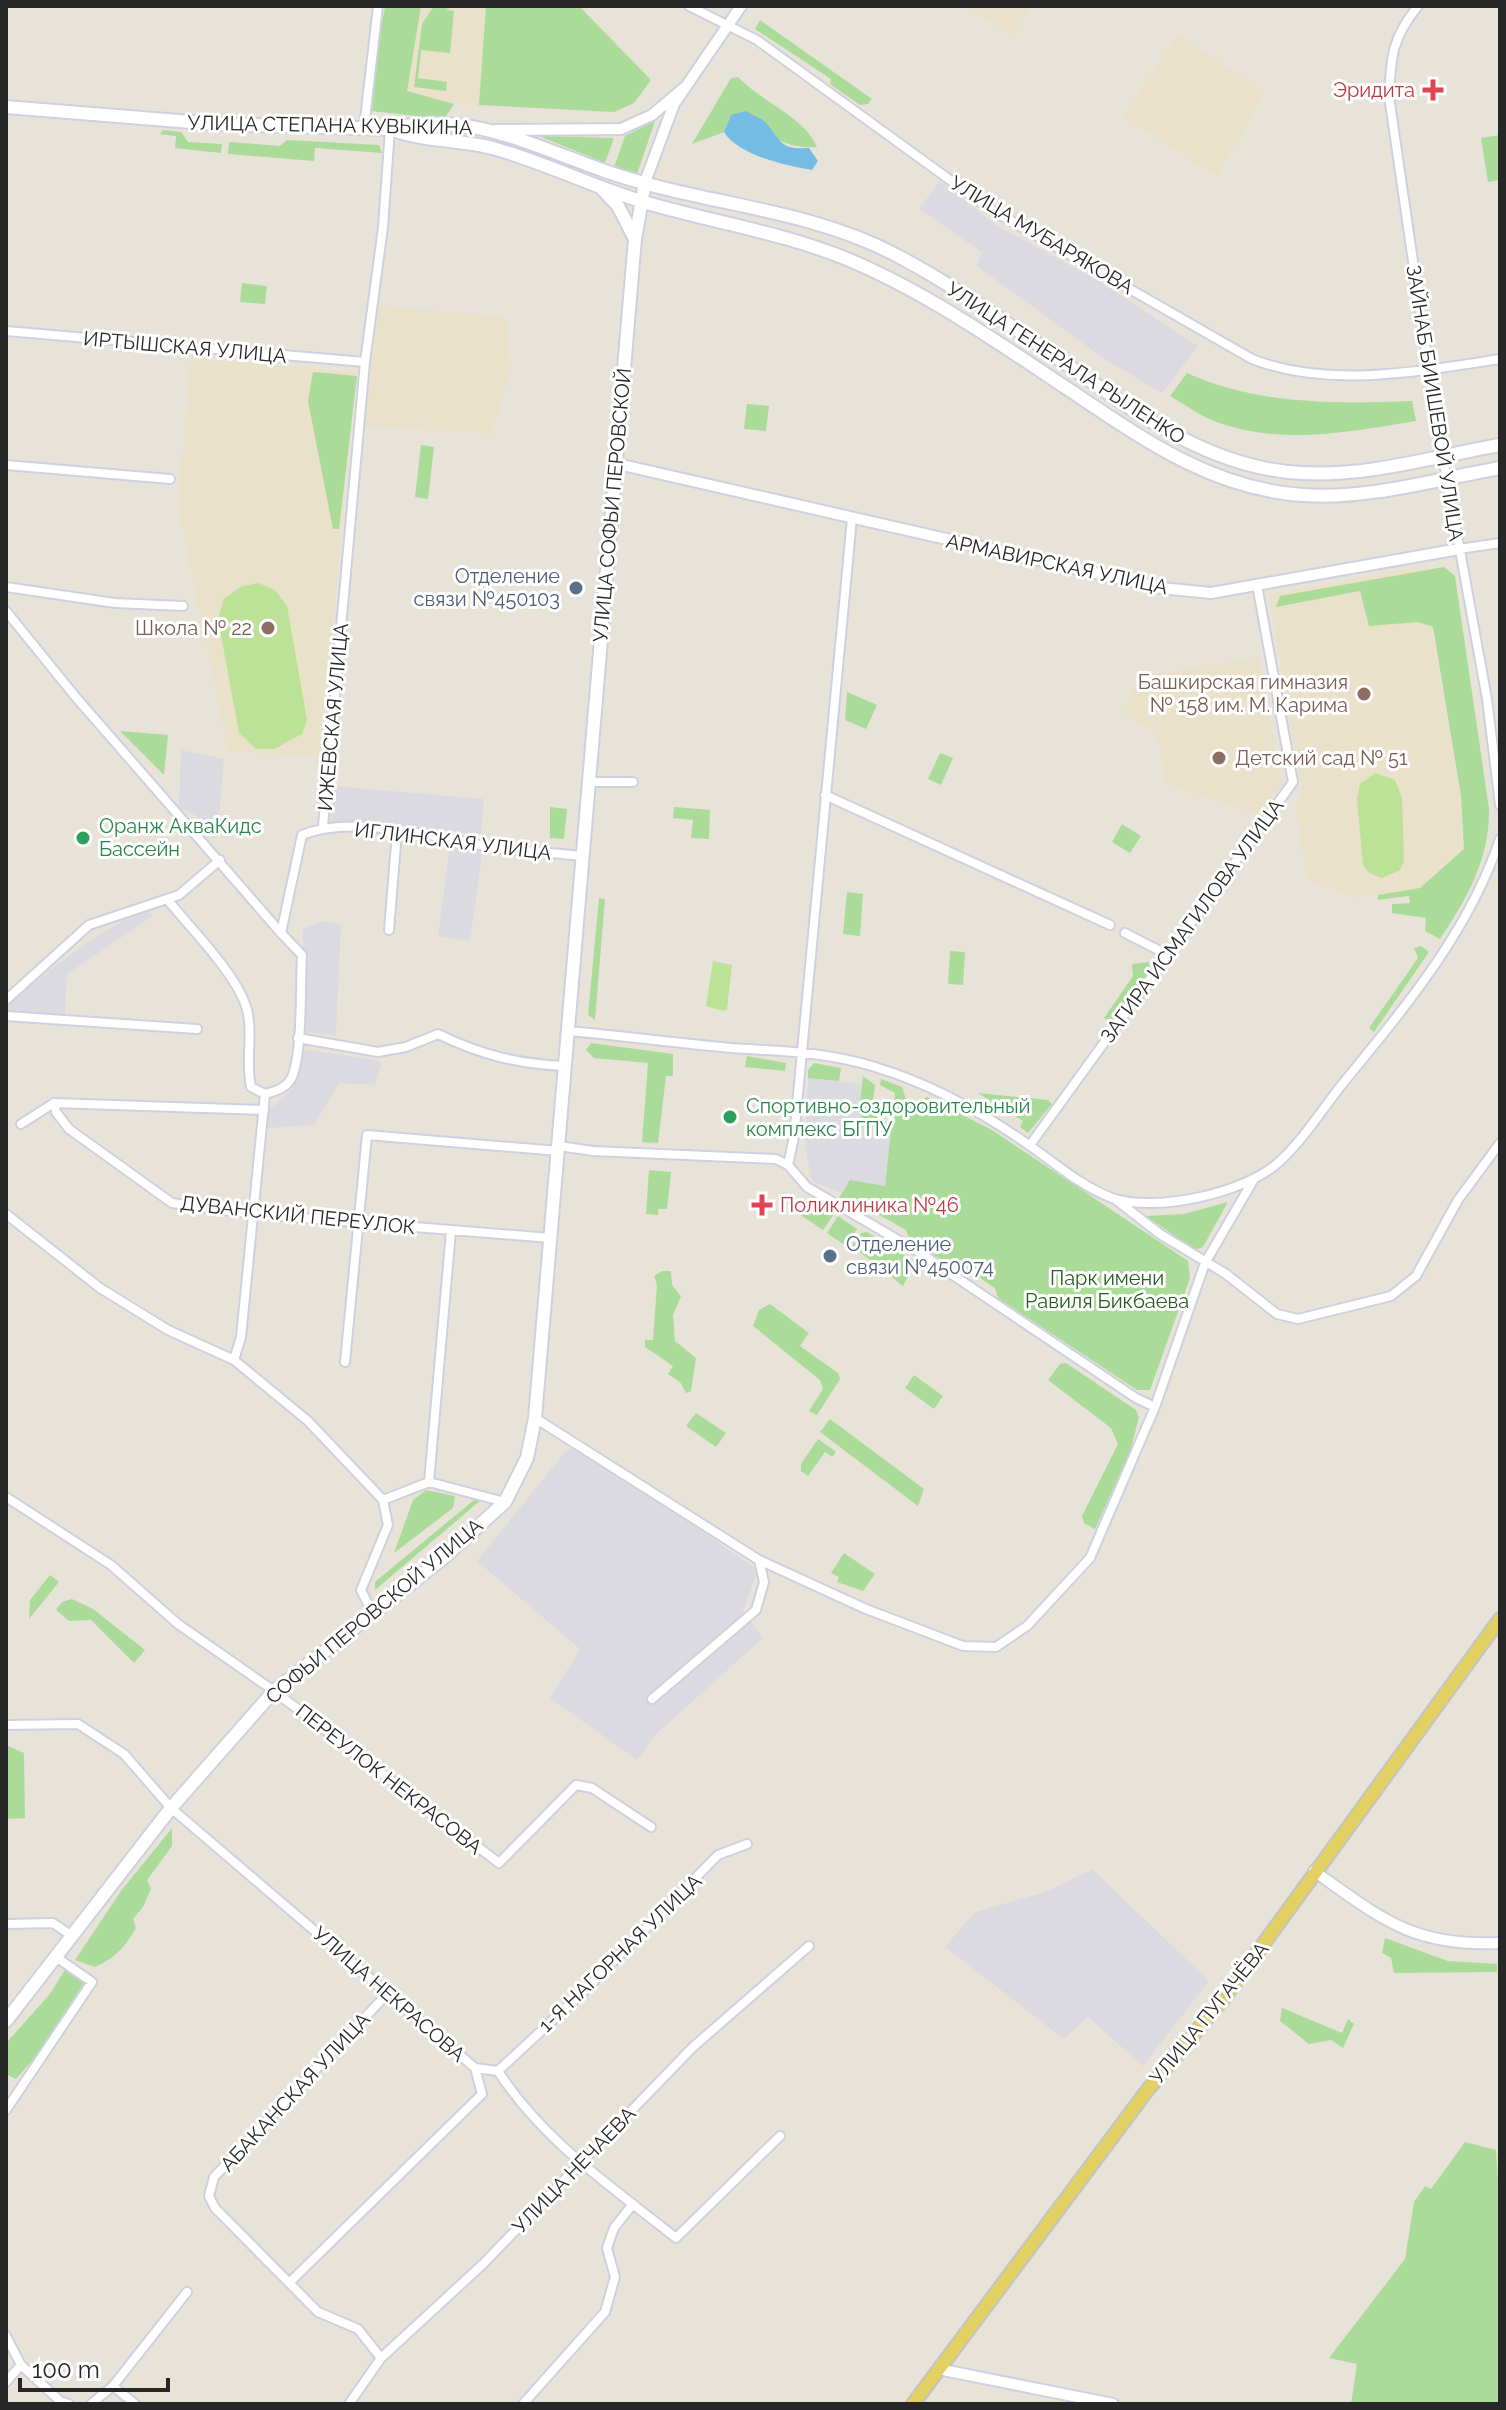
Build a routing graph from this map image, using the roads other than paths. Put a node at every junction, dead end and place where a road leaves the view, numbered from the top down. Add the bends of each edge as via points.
1 (378, 6) edge
2 (689, 6) edge
3 (741, 6) edge
4 (1418, 6) edge
5 (727, 27) junction
6 (685, 87) junction
7 (6, 107) edge
8 (364, 128) junction
9 (390, 129) junction
10 (496, 130) junction
11 (645, 182) junction
12 (599, 186) junction
13 (640, 201) junction
14 (635, 239) junction
15 (6, 331) edge
16 (1500, 359) edge
17 (365, 362) junction
18 (1428, 370) junction
19 (1500, 445) edge
20 (618, 464) junction
21 (6, 465) edge
22 (1500, 468) edge
23 (170, 479) dead end
24 (852, 518) junction
25 (1500, 543) edge
26 (1459, 549) junction
27 (1257, 585) junction
28 (6, 587) edge
29 (183, 606) dead end
30 (6, 611) edge
31 (590, 782) junction
32 (633, 782) dead end
33 (825, 795) junction
34 (1500, 805) edge
35 (323, 826) junction
36 (397, 832) junction
37 (1500, 839) edge
38 (583, 856) junction
39 (220, 860) junction
40 (167, 899) junction
41 (1110, 925) dead end
42 (389, 930) dead end
43 (281, 933) junction
44 (1125, 933) dead end
45 (1166, 954) junction
46 (6, 1000) edge
47 (6, 1016) edge
48 (197, 1029) dead end
49 (569, 1031) junction
50 (298, 1038) junction
51 (800, 1052) junction
52 (565, 1066) junction
53 (265, 1094) junction
54 (54, 1103) junction
55 (264, 1110) junction
56 (21, 1124) dead end
57 (1500, 1143) edge
58 (1030, 1145) junction
59 (559, 1149) junction
60 (788, 1165) junction
61 (1254, 1178) junction
62 (1114, 1199) junction
63 (6, 1214) edge
64 (254, 1214) junction
65 (357, 1223) junction
66 (451, 1231) junction
67 (551, 1238) junction
68 (1205, 1263) junction
69 (234, 1360) junction
70 (345, 1362) dead end
71 (1155, 1407) junction
72 (535, 1418) junction
73 (429, 1482) junction
74 (6, 1497) edge
75 (383, 1500) junction
76 (505, 1502) junction
77 (759, 1560) junction
78 (373, 1614) junction
79 (1500, 1619) edge
80 (274, 1691) junction
81 (652, 1699) dead end
82 (6, 1725) edge
83 (171, 1808) junction
84 (651, 1827) dead end
85 (747, 1844) dead end
86 (1314, 1871) junction
87 (6, 1924) edge
88 (72, 1936) junction
89 (1500, 1943) edge
90 (809, 1946) dead end
91 (56, 1957) junction
92 (388, 1993) junction
93 (6, 2021) edge
94 (475, 2068) junction
95 (498, 2071) junction
96 (6, 2110) edge
97 (780, 2136) dead end
98 (577, 2163) junction
99 (633, 2204) junction
100 (289, 2283) junction
101 (187, 2292) dead end
102 (6, 2336) edge
103 (381, 2358) junction
104 (21, 2365) junction
105 (938, 2369) junction
106 (6, 2382) edge
107 (113, 2386) junction
108 (69, 2404) edge
109 (91, 2404) edge
110 (135, 2404) edge
111 (349, 2404) edge
112 (523, 2404) edge
113 (913, 2404) edge
114 (1113, 2404) edge

1 - 8 street
2 - 5 street, УЛИЦА МУБАРЯКОВА
3 - 5 street, УЛИЦА СОФЬИ ПЕРОВСКОЙ
4 - 18 street, ЗАЙНАБ БИИШЕВОЙ УЛИЦА via 1399,29 1389,96
5 - 6 street, УЛИЦА СОФЬИ ПЕРОВСКОЙ
5 - 18 street, УЛИЦА МУБАРЯКОВА via 757,40 990,209 1252,359 1293,371 1394,375
6 - 10 street via 652,115 621,129
6 - 11 street, УЛИЦА СОФЬИ ПЕРОВСКОЙ via 661,133
7 - 8 main road, УЛИЦА СТЕПАНА КУВЫКИНА via 216,124
8 - 9 main road, УЛИЦА СТЕПАНА КУВЫКИНА
9 - 10 main road, УЛИЦА СТЕПАНА КУВЫКИНА via 414,123
9 - 12 main road, УЛИЦА ГЕНЕРАЛА РЫЛЕНКО via 413,138 495,149
9 - 17 street, ИЖЕВСКАЯ УЛИЦА
10 - 11 main road, УЛИЦА СТЕПАНА КУВЫКИНА
11 - 13 main road, УЛИЦА СОФЬИ ПЕРОВСКОЙ
11 - 19 main road, УЛИЦА ГЕНЕРАЛА РЫЛЕНКО via 790,216 895,255 1194,446 1259,467 1346,472
12 - 13 main road, УЛИЦА ГЕНЕРАЛА РЫЛЕНКО
12 - 14 main road via 618,206
13 - 14 main road, УЛИЦА СОФЬИ ПЕРОВСКОЙ
13 - 22 main road, УЛИЦА ГЕНЕРАЛА РЫЛЕНКО via 786,237 894,281 1181,461 1223,481 1306,496
14 - 20 main road, УЛИЦА СОФЬИ ПЕРОВСКОЙ
15 - 17 street, ИРТЫШСКАЯ УЛИЦА
16 - 18 street, УЛИЦА МУБАРЯКОВА
17 - 35 street, ИЖЕВСКАЯ УЛИЦА
18 - 26 street, ЗАЙНАБ БИИШЕВОЙ УЛИЦА, bridge
20 - 24 street, АРМАВИРСКАЯ УЛИЦА
20 - 31 main road, УЛИЦА СОФЬИ ПЕРОВСКОЙ
21 - 23 street
24 - 27 street, АРМАВИРСКАЯ УЛИЦА via 1161,588 1211,593
24 - 33 street
25 - 26 street, АРМАВИРСКАЯ УЛИЦА
26 - 27 street, АРМАВИРСКАЯ УЛИЦА
26 - 34 street, ЗАЙНАБ БИИШЕВОЙ УЛИЦА
27 - 45 street, ЗАГИРА ИСМАГИЛОВА УЛИЦА via 1293,782
28 - 29 street via 115,603
30 - 39 street
31 - 32 street
31 - 38 main road, УЛИЦА СОФЬИ ПЕРОВСКОЙ
33 - 41 street
33 - 51 street
35 - 36 street, ИГЛИНСКАЯ УЛИЦА
35 - 43 street, ИЖЕВСКАЯ УЛИЦА via 302,835
36 - 38 street, ИГЛИНСКАЯ УЛИЦА
36 - 42 street
37 - 61 street via 1466,920 1407,1004 1278,1163
38 - 49 main road, УЛИЦА СОФЬИ ПЕРОВСКОЙ
39 - 40 street
39 - 43 street
40 - 46 street via 89,925
40 - 53 street via 246,1006 251,1087
43 - 50 street via 302,955
44 - 45 street
45 - 58 street, ЗАГИРА ИСМАГИЛОВА УЛИЦА
47 - 48 street
49 - 51 street
49 - 52 main road, СОФЬИ ПЕРОВСКОЙ УЛИЦА
50 - 52 street via 378,1052 438,1034 484,1056
50 - 53 street via 291,1079
51 - 58 street via 876,1067 926,1086
51 - 60 street
52 - 59 main road, СОФЬИ ПЕРОВСКОЙ УЛИЦА
53 - 55 street
54 - 55 street
54 - 56 street
54 - 64 street, ДУВАНСКИЙ ПЕРЕУЛОК via 69,1129 172,1203
55 - 64 street
57 - 68 street via 1458,1200 1416,1276 1391,1296 1298,1319 1277,1314
58 - 62 street
59 - 60 street via 776,1159
59 - 65 street via 367,1135
59 - 67 main road, СОФЬИ ПЕРОВСКОЙ УЛИЦА
60 - 71 street via 807,1187 917,1251
61 - 62 street via 1169,1202
61 - 68 street
62 - 68 street
63 - 69 street via 100,1288 168,1330
64 - 65 street, ДУВАНСКИЙ ПЕРЕУЛОК
64 - 69 street
65 - 66 street, ДУВАНСКИЙ ПЕРЕУЛОК
65 - 70 street
66 - 67 street, ДУВАНСКИЙ ПЕРЕУЛОК
66 - 73 street
67 - 72 main road, СОФЬИ ПЕРОВСКОЙ УЛИЦА
68 - 71 street
69 - 75 street via 308,1421
71 - 77 street via 1090,1558 1027,1626 996,1647 963,1646 922,1632
72 - 76 main road, СОФЬИ ПЕРОВСКОЙ УЛИЦА via 527,1458
72 - 77 street
73 - 75 street
73 - 76 street
74 - 80 street via 111,1565 178,1624
75 - 78 street via 388,1525 361,1590
76 - 78 main road, СОФЬИ ПЕРОВСКОЙ УЛИЦА
77 - 81 street via 764,1582 756,1610
78 - 80 main road, СОФЬИ ПЕРОВСКОЙ УЛИЦА
79 - 86 main road, УЛИЦА ПУГАЧЁВА
80 - 83 main road, СОФЬИ ПЕРОВСКОЙ УЛИЦА
80 - 84 street, ПЕРЕУЛОК НЕКРАСОВА via 499,1863 576,1785 592,1788
82 - 83 street, УЛИЦА НЕКРАСОВА via 78,1724 124,1754
83 - 88 main road, СОФЬИ ПЕРОВСКОЙ УЛИЦА
83 - 92 street, УЛИЦА НЕКРАСОВА
85 - 95 street, 1-Я НАГОРНАЯ УЛИЦА via 718,1855
86 - 89 street via 1374,1914 1412,1933 1463,1945
86 - 105 main road, УЛИЦА ПУГАЧЁВА via 1224,1998 1146,2092
87 - 88 street via 53,1923
88 - 91 main road, СОФЬИ ПЕРОВСКОЙ УЛИЦА
90 - 98 street, УЛИЦА НЕЧАЕВА via 693,2047
91 - 93 main road, СОФЬИ ПЕРОВСКОЙ УЛИЦА
91 - 96 street via 92,1982
92 - 94 street, УЛИЦА НЕКРАСОВА
92 - 100 street, АБАКАНСКАЯ УЛИЦА via 214,2177 209,2196 215,2208
94 - 95 street, УЛИЦА НЕКРАСОВА
94 - 100 street via 482,2094
95 - 98 street
97 - 99 street via 676,2238
98 - 99 street
98 - 103 street, УЛИЦА НЕЧАЕВА via 483,2264
99 - 112 street via 614,2228 607,2248 615,2277 605,2312
100 - 103 street via 318,2312 358,2329
101 - 107 street
102 - 104 street
103 - 111 street, УЛИЦА НЕЧАЕВА
104 - 106 street
104 - 108 street
105 - 113 main road, УЛИЦА ПУГАЧЁВА
105 - 114 street
107 - 109 street
107 - 110 street

